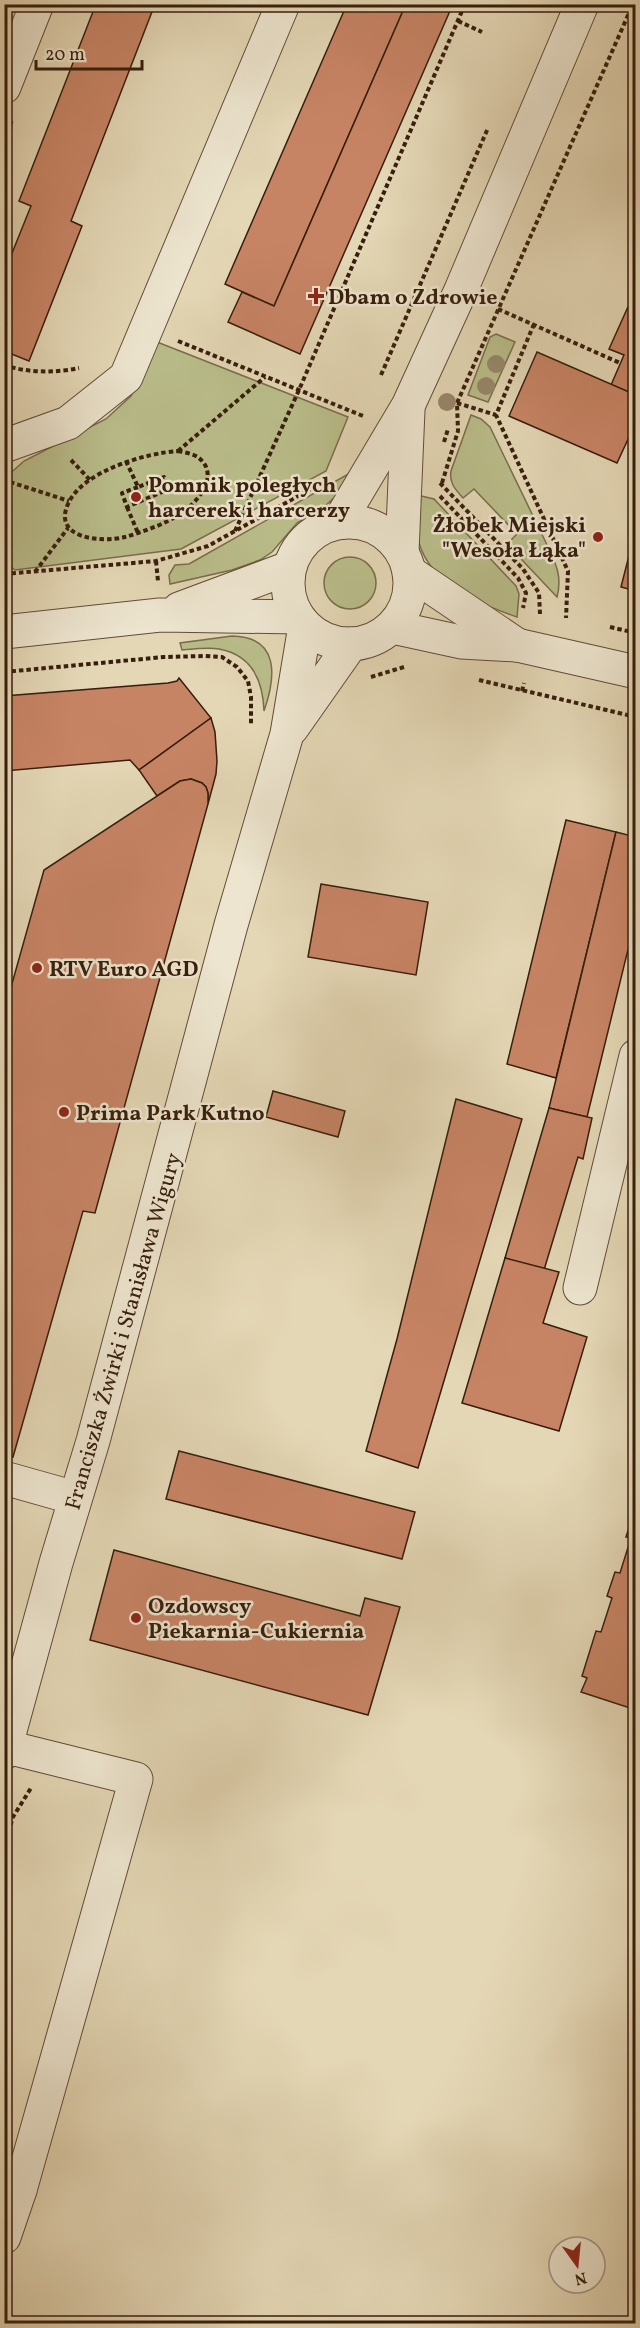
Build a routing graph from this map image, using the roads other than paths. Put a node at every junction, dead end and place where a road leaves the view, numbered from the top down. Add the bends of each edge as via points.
1 (37, 4) edge
2 (283, 4) edge
3 (582, 4) edge
4 (4, 87) edge
5 (408, 406) junction
6 (4, 446) edge
7 (339, 522) junction
8 (406, 562) junction
9 (289, 568) junction
10 (160, 615) junction
11 (302, 622) junction
12 (392, 627) junction
13 (4, 632) edge
14 (351, 644) junction
15 (517, 645) junction
16 (636, 672) edge
17 (287, 734) junction
18 (636, 1056) edge
19 (623, 1160) edge
20 (580, 1288) dead end
21 (4, 1478) edge
22 (75, 1498) junction
23 (5, 1750) edge
24 (12, 2189) edge
25 (4, 2237) edge

1 - 4 street
2 - 6 street via 126,377 68,423
3 - 5 street
5 - 7 street
5 - 8 street via 404,478
7 - 8 street via 368,525 381,531 393,540
7 - 9 street via 316,531 299,547
8 - 12 street via 410,592
8 - 15 street
9 - 10 street
9 - 11 street via 287,588 292,607
10 - 11 street
10 - 13 street
11 - 14 street via 319,636
11 - 17 street, Franciszka Żwirki i Stanisława Wigury
12 - 14 street via 373,639
12 - 15 street via 460,642
14 - 17 street, Franciszka Żwirki i Stanisława Wigury
15 - 16 street
17 - 22 street, Franciszka Żwirki i Stanisława Wigury
18 - 19 street
19 - 20 street
21 - 22 street
22 - 23 street, Franciszka Żwirki i Stanisława Wigury
23 - 24 street via 136,1779
24 - 25 street

